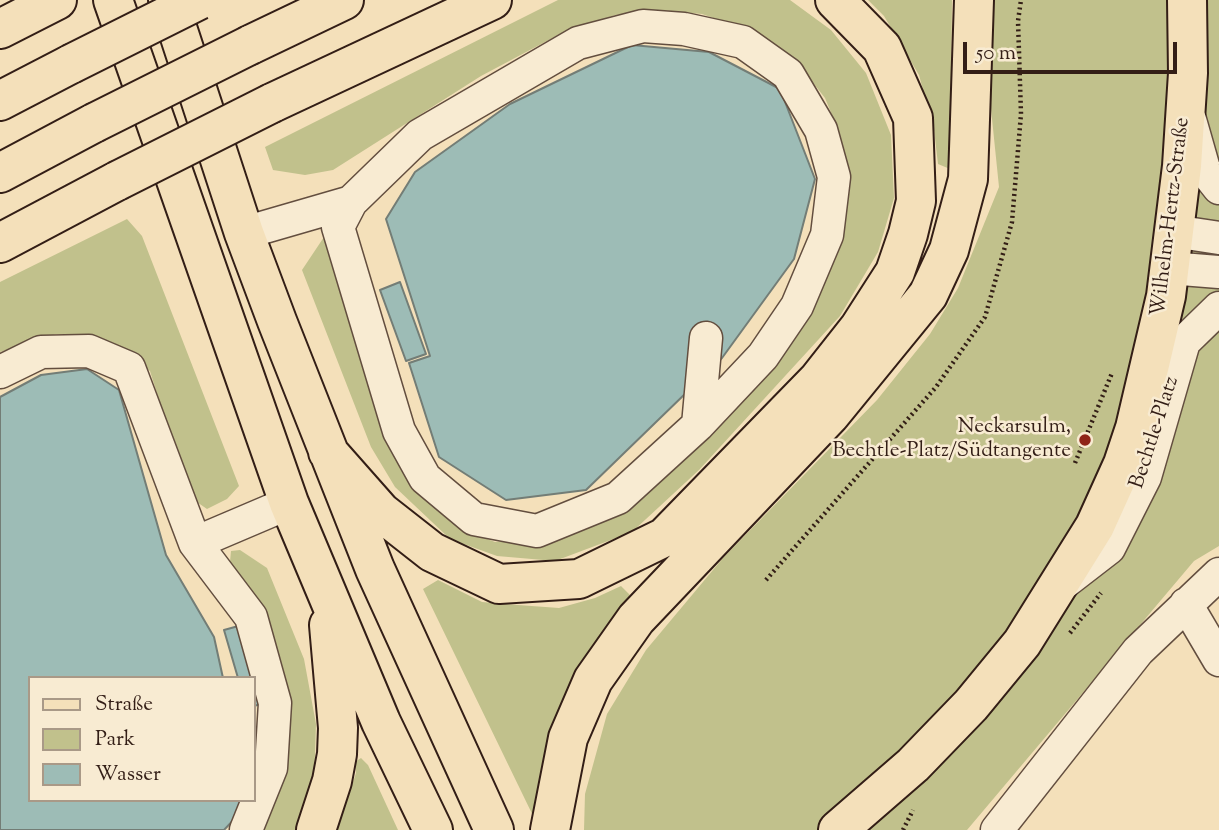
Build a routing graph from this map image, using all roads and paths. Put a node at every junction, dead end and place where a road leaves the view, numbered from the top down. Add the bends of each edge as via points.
1 (113, 0) edge
2 (168, 0) edge
3 (199, 0) edge
4 (344, 0) edge
5 (492, 0) edge
6 (835, 0) edge
7 (975, 0) edge
8 (1187, 0) edge
9 (52, 3) edge
10 (0, 29) edge
11 (0, 101) edge
12 (1186, 107) junction
13 (0, 173) edge
14 (1219, 188) edge
15 (351, 202) junction
16 (244, 233) junction
17 (1219, 237) edge
18 (0, 243) edge
19 (1171, 250) junction
20 (1219, 272) edge
21 (1219, 308) edge
22 (706, 338) dead end
23 (0, 372) edge
24 (698, 425) junction
25 (328, 452) junction
26 (289, 503) junction
27 (195, 543) junction
28 (1219, 574) edge
29 (1061, 585) junction
30 (326, 588) junction
31 (1186, 604) junction
32 (1219, 660) edge
33 (246, 830) edge
34 (316, 830) edge
35 (433, 830) edge
36 (494, 830) edge
37 (550, 830) edge
38 (838, 830) edge
39 (997, 830) edge

1 - 26 main road
2 - 16 main road
3 - 11 main road, bridge
4 - 13 main road, bridge
5 - 18 main road, bridge via 272,103
6 - 25 main road via 882,48 913,118 916,201 908,234 895,272 818,380 665,537 579,579 499,584 432,552 381,512
7 - 37 main road via 968,179 949,250 929,295 830,415 629,629 593,680 568,738
8 - 12 main road, Wilhelm-Hertz-Straße
9 - 10 main road
12 - 14 street via 1204,169
12 - 19 main road, Wilhelm-Hertz-Straße
15 - 16 street
15 - 24 street via 338,227 399,431 425,478 474,519 537,531 618,498
15 - 24 street via 420,135 578,43 643,26 684,29 743,43 788,74 821,130 834,177 829,223 797,306 763,356
16 - 25 main road
17 - 19 street
19 - 20 street
19 - 29 main road, Wilhelm-Hertz-Straße via 1166,296 1135,428 1095,526
21 - 29 street, Bechtle-Platz via 1184,342 1145,477 1109,548
22 - 24 street
23 - 27 street via 41,352 89,351 129,368
25 - 36 main road via 380,581
26 - 27 street
26 - 30 main road
27 - 33 street via 251,617 275,703 271,768
28 - 31 street
29 - 38 main road, Wilhelm-Hertz-Straße via 1022,643 971,705 913,765
30 - 34 main road via 337,741 332,781
30 - 35 main road via 381,722
31 - 32 street
31 - 39 street via 1138,651

